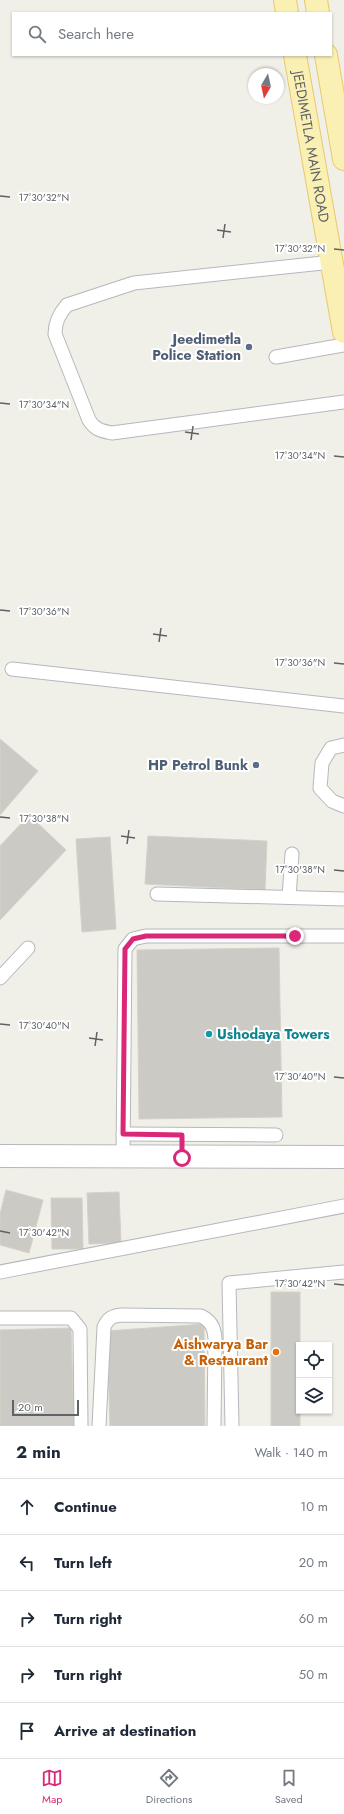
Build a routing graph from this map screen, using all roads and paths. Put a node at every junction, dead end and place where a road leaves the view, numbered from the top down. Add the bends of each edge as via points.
1 (285, 0) edge
2 (316, 0) edge
3 (287, 12) edge
4 (318, 12) edge
5 (295, 56) edge
6 (326, 56) edge
7 (344, 159) edge
8 (338, 261) edge
9 (344, 332) edge
10 (344, 345) edge
11 (276, 357) dead end
12 (344, 402) edge
13 (12, 669) dead end
14 (344, 706) edge
15 (344, 745) edge
16 (344, 806) edge
17 (292, 854) dead end
18 (157, 894) dead end
19 (289, 897) junction
20 (344, 899) edge
21 (344, 936) edge
22 (28, 948) dead end
23 (0, 978) edge
24 (123, 1134) junction
25 (182, 1135) junction
26 (276, 1135) dead end
27 (0, 1156) edge
28 (123, 1157) junction
29 (344, 1157) edge
30 (182, 1158) junction
31 (344, 1206) edge
32 (0, 1272) edge
33 (344, 1272) edge
34 (0, 1318) edge
35 (81, 1426) edge
36 (99, 1426) edge
37 (214, 1426) edge
38 (232, 1426) edge

1 - 3 main road
2 - 4 main road
5 - 8 main road, JEEDIMETLA MAIN ROAD
6 - 7 main road
8 - 9 main road, JEEDIMETLA MAIN ROAD
8 - 12 lane via 134,283 67,305 60,313 55,334 89,420 92,426 100,431 112,433
10 - 11 lane
13 - 14 lane
15 - 16 lane via 332,748 322,763 320,788 332,801
17 - 19 lane
18 - 19 lane
19 - 20 lane
21 - 24 lane via 146,936 133,939 125,949
22 - 23 lane
24 - 25 lane
24 - 28 lane
25 - 26 lane
25 - 30 lane
27 - 28 street
28 - 30 street
29 - 30 street
31 - 32 lane
33 - 38 lane via 229,1283
34 - 35 lane via 71,1318 80,1329
36 - 37 lane via 104,1327 112,1316 122,1315 201,1316 208,1319 214,1327 215,1338

